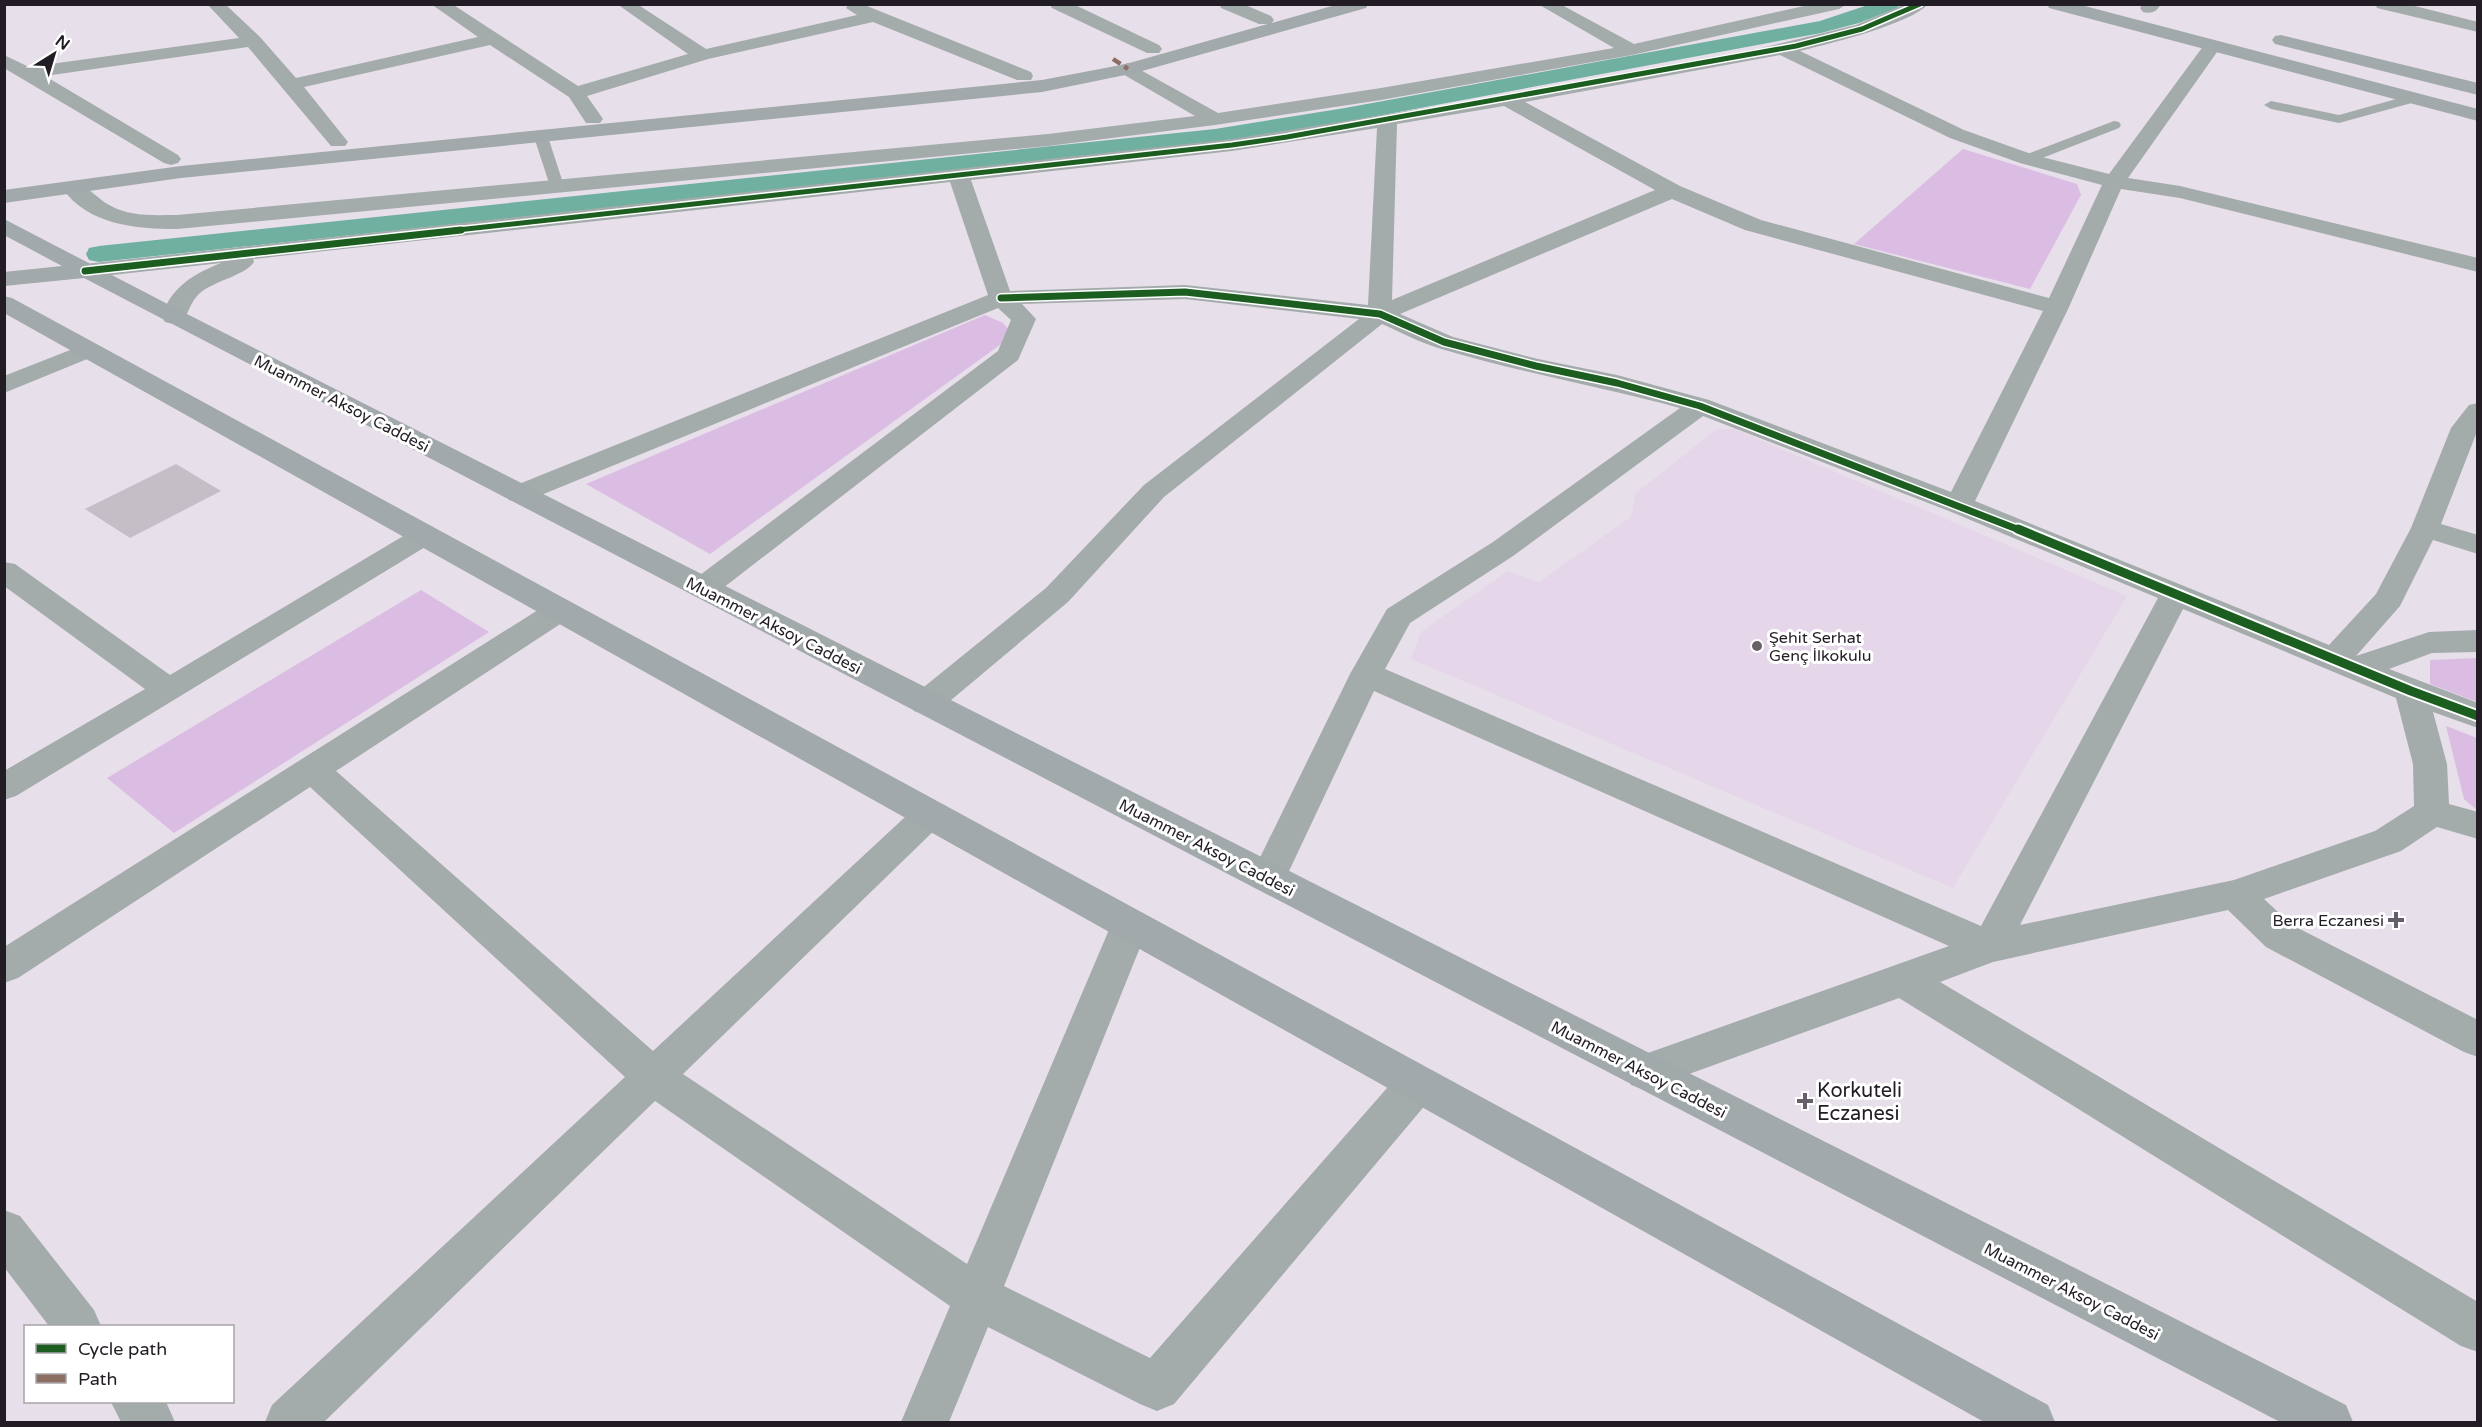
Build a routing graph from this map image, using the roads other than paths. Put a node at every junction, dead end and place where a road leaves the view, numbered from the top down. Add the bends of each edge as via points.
1 (215, 4) edge
2 (439, 4) edge
3 (625, 4) edge
4 (845, 4) edge
5 (1058, 4) edge
6 (1227, 4) edge
7 (1319, 4) edge
8 (1360, 4) edge
9 (1546, 4) edge
10 (1778, 4) edge
11 (1839, 4) edge
12 (1920, 4) edge
13 (2055, 4) edge
14 (2383, 4) edge
15 (2146, 6) edge
16 (1802, 13) junction
17 (2171, 13) dead end
18 (875, 16) junction
19 (1265, 20) junction
20 (2478, 27) edge
21 (2262, 36) dead end
22 (495, 39) junction
23 (254, 41) junction
24 (2213, 45) junction
25 (1153, 49) junction
26 (1782, 49) junction
27 (1632, 50) junction
28 (703, 55) junction
29 (4, 60) edge
30 (1128, 69) junction
31 (28, 73) junction
32 (1024, 76) junction
33 (294, 84) junction
34 (2478, 89) edge
35 (576, 93) junction
36 (2414, 99) junction
37 (1508, 100) junction
38 (2271, 105) dead end
39 (2478, 115) edge
40 (593, 119) junction
41 (1215, 119) junction
42 (1387, 122) junction
43 (2115, 125) dead end
44 (540, 137) junction
45 (338, 142) junction
46 (171, 159) junction
47 (2027, 159) junction
48 (958, 174) junction
49 (4, 182) edge
50 (2114, 182) junction
51 (557, 186) junction
52 (73, 188) junction
53 (1672, 191) junction
54 (4, 197) edge
55 (4, 226) edge
56 (273, 250) junction
57 (2478, 265) edge
58 (85, 271) junction
59 (4, 279) edge
60 (1001, 298) junction
61 (4, 303) edge
62 (2057, 307) junction
63 (1380, 314) junction
64 (174, 317) junction
65 (88, 350) junction
66 (4, 385) edge
67 (1700, 406) junction
68 (2473, 424) edge
69 (519, 494) junction
70 (1959, 505) junction
71 (2425, 528) junction
72 (425, 535) junction
73 (2478, 545) edge
74 (4, 571) edge
75 (703, 588) junction
76 (2176, 594) junction
77 (560, 610) junction
78 (2478, 641) edge
79 (2346, 664) junction
80 (1366, 674) junction
81 (169, 690) junction
82 (2411, 691) junction
83 (926, 703) junction
84 (2478, 716) edge
85 (312, 770) junction
86 (4, 787) edge
87 (2432, 812) junction
88 (930, 814) junction
89 (2478, 826) edge
90 (1268, 878) junction
91 (2235, 894) junction
92 (1130, 925) junction
93 (1989, 947) junction
94 (4, 967) edge
95 (1903, 980) junction
96 (2478, 1040) edge
97 (1645, 1072) junction
98 (652, 1076) junction
99 (1417, 1084) junction
100 (4, 1231) edge
101 (975, 1296) junction
102 (77, 1325) edge
103 (2478, 1329) edge
104 (137, 1403) edge
105 (2016, 1419) edge
106 (151, 1422) edge
107 (289, 1422) edge
108 (925, 1422) edge
109 (2329, 1422) edge

1 - 23 street
2 - 22 street
3 - 28 street
4 - 18 street
5 - 25 street
6 - 19 street
7 - 19 main road
8 - 30 main road
9 - 27 street
10 - 16 street
11 - 16 street
12 - 26 street via 1860,29
13 - 24 main road
14 - 20 street
15 - 17 main road
16 - 27 street
18 - 28 street
18 - 32 street
19 - 25 main road
21 - 34 main road
22 - 33 street
22 - 35 street
23 - 31 street
23 - 33 street
24 - 36 main road
24 - 50 street
25 - 32 main road
26 - 37 street
26 - 47 street via 1957,134
27 - 41 street
28 - 35 street
29 - 31 street
30 - 41 street
30 - 44 main road via 987,93
31 - 46 street
32 - 40 main road
33 - 45 street
35 - 40 street
36 - 38 lane via 2339,119
36 - 39 main road
37 - 42 street
37 - 53 street
40 - 45 main road
41 - 51 street via 1048,140
42 - 48 street via 1232,145
42 - 63 street
43 - 47 lane
44 - 51 lane
44 - 52 main road via 181,172
45 - 46 main road
46 - 49 main road
47 - 50 street
48 - 56 street
48 - 60 street
50 - 57 street via 2180,192
50 - 62 street
51 - 52 street via 177,222 138,221 111,215
52 - 54 main road
53 - 62 street via 1753,225
53 - 63 street
55 - 58 main road, Muammer Aksoy Caddesi
56 - 58 street
56 - 64 street via 200,282 175,305
58 - 59 main road
58 - 64 main road, Muammer Aksoy Caddesi
60 - 63 street via 1185,292
60 - 69 street
60 - 75 street via 1024,319 1009,355
61 - 65 main road
62 - 70 street
63 - 67 street via 1444,342
63 - 83 street via 1154,491 1057,595
64 - 69 main road, Muammer Aksoy Caddesi
65 - 66 street
65 - 72 main road
67 - 70 street
67 - 80 street via 1503,549 1398,616
68 - 71 street
69 - 75 main road, Muammer Aksoy Caddesi
70 - 76 street
71 - 73 street
71 - 79 street via 2389,599
72 - 77 main road
72 - 81 street
74 - 81 street
75 - 83 main road, Muammer Aksoy Caddesi
76 - 79 street
76 - 93 street
77 - 85 street
77 - 88 main road
78 - 79 street via 2430,643
79 - 82 street
80 - 90 street
80 - 93 street
81 - 86 street
82 - 84 street
82 - 87 street via 2430,764
83 - 90 main road, Muammer Aksoy Caddesi
85 - 94 street
85 - 98 street
87 - 89 street
87 - 91 street via 2388,841
88 - 92 main road
88 - 98 street
90 - 97 main road, Muammer Aksoy Caddesi
91 - 93 street
91 - 96 street via 2279,936
92 - 99 main road
92 - 101 street
93 - 95 street
95 - 97 street
95 - 103 street
97 - 109 main road, Muammer Aksoy Caddesi
98 - 101 street
98 - 107 street
99 - 101 street via 1157,1387
99 - 105 main road
100 - 102 street
101 - 108 street
104 - 106 street

